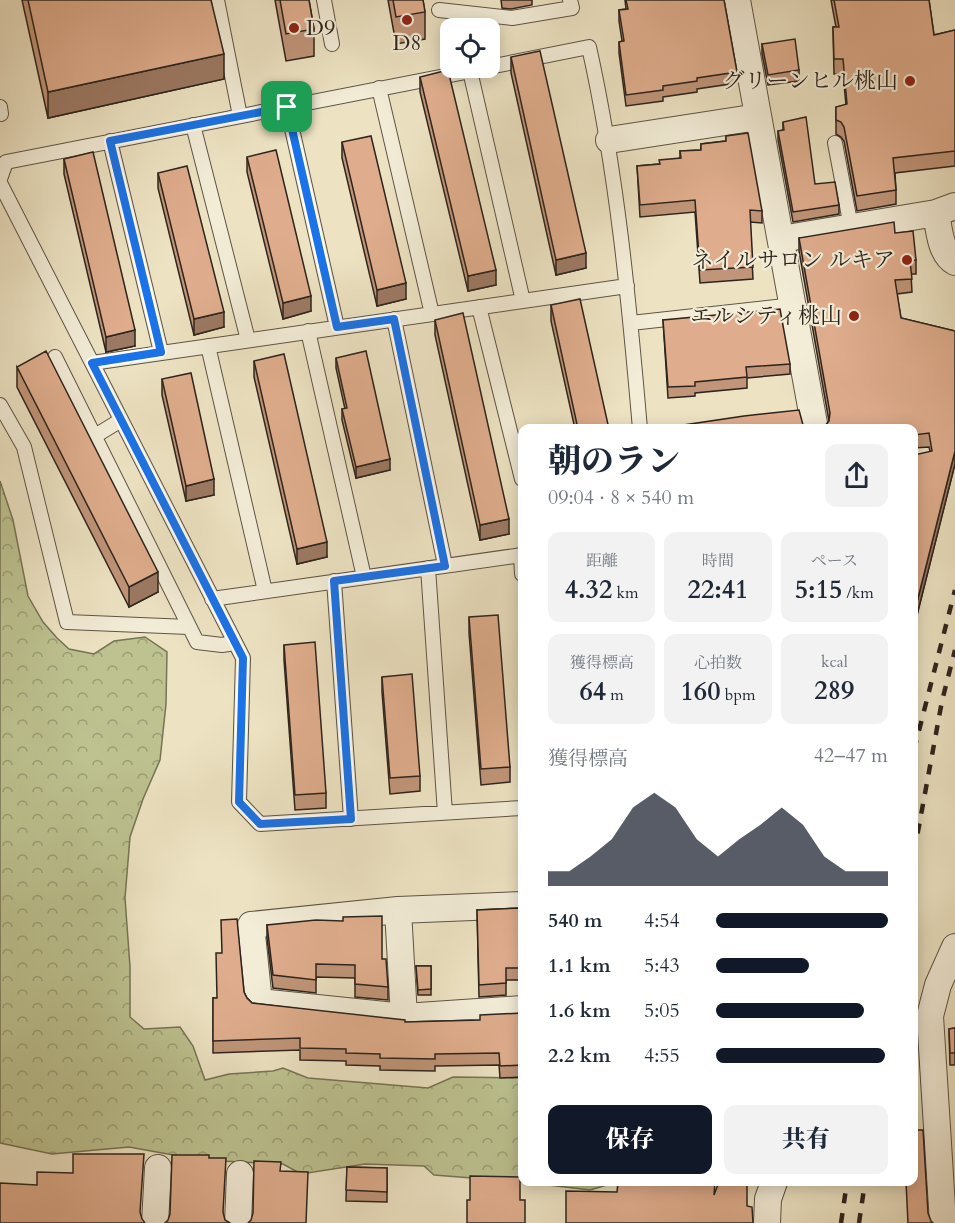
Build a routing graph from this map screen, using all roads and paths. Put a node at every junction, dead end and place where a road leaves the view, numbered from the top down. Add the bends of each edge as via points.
1 (217, 0) edge
2 (324, 0) edge
3 (570, 0) edge
4 (737, 0) edge
5 (439, 11) edge
6 (332, 44) dead end
7 (500, 64) edge
8 (440, 77) edge
9 (472, 78) edge
10 (379, 88) junction
11 (287, 107) junction
12 (240, 116) junction
13 (758, 117) junction
14 (193, 125) junction
15 (609, 140) junction
16 (110, 141) junction
17 (835, 142) dead end
18 (0, 181) edge
19 (946, 210) edge
20 (851, 227) junction
21 (781, 239) junction
22 (955, 261) edge
23 (627, 286) junction
24 (523, 301) junction
25 (793, 305) junction
26 (478, 307) junction
27 (432, 314) junction
28 (394, 319) junction
29 (631, 323) junction
30 (337, 327) junction
31 (308, 331) junction
32 (248, 340) junction
33 (208, 346) junction
34 (161, 352) junction
35 (55, 357) dead end
36 (92, 363) junction
37 (0, 405) edge
38 (121, 420) junction
39 (640, 424) edge
40 (814, 424) edge
41 (95, 436) junction
42 (518, 463) edge
43 (518, 555) edge
44 (445, 566) junction
45 (428, 568) junction
46 (364, 577) junction
47 (334, 581) junction
48 (265, 591) junction
49 (213, 599) junction
50 (189, 627) junction
51 (235, 643) junction
52 (518, 808) edge
53 (446, 813) junction
54 (351, 819) junction
55 (518, 905) edge
56 (398, 910) junction
57 (955, 947) edge
58 (518, 1008) edge
59 (404, 1017) junction
60 (158, 1168) dead end
61 (240, 1174) dead end
62 (772, 1186) edge
63 (155, 1223) edge
64 (238, 1223) edge
65 (767, 1223) edge
66 (943, 1223) edge

1 - 12 lane
2 - 6 lane
3 - 5 lane via 572,8 512,18
4 - 13 street
7 - 15 lane via 589,47
8 - 10 lane
9 - 24 lane
10 - 11 lane
10 - 27 lane
11 - 12 lane
11 - 30 lane
12 - 14 lane
13 - 15 street
13 - 21 street
14 - 16 lane
14 - 32 lane
15 - 23 lane
16 - 18 lane via 6,162
16 - 34 lane
17 - 20 lane
18 - 36 lane
19 - 20 street
19 - 22 street via 944,248
20 - 21 street
21 - 25 street
23 - 24 lane
23 - 29 lane
24 - 26 lane
25 - 29 lane
25 - 40 street
26 - 27 lane
26 - 42 lane
27 - 28 lane
28 - 30 lane
28 - 44 lane
29 - 39 lane
30 - 31 lane
31 - 32 lane
31 - 46 lane
32 - 33 lane
33 - 34 lane
33 - 48 lane
34 - 36 lane
35 - 41 lane
36 - 38 lane
37 - 50 lane via 24,447 67,622
38 - 41 lane
38 - 49 lane
41 - 50 lane
43 - 44 lane
44 - 45 lane
45 - 46 lane
45 - 53 lane
46 - 47 lane
47 - 48 lane
47 - 54 lane
48 - 49 lane
49 - 51 lane
50 - 51 lane via 197,642
51 - 54 lane via 243,658 239,802 260,824
52 - 53 lane
53 - 54 lane
55 - 56 street
56 - 59 street
56 - 59 street via 251,925 259,1002
57 - 66 street via 938,985 930,1016
58 - 59 street
60 - 63 street
61 - 64 street
62 - 65 street

